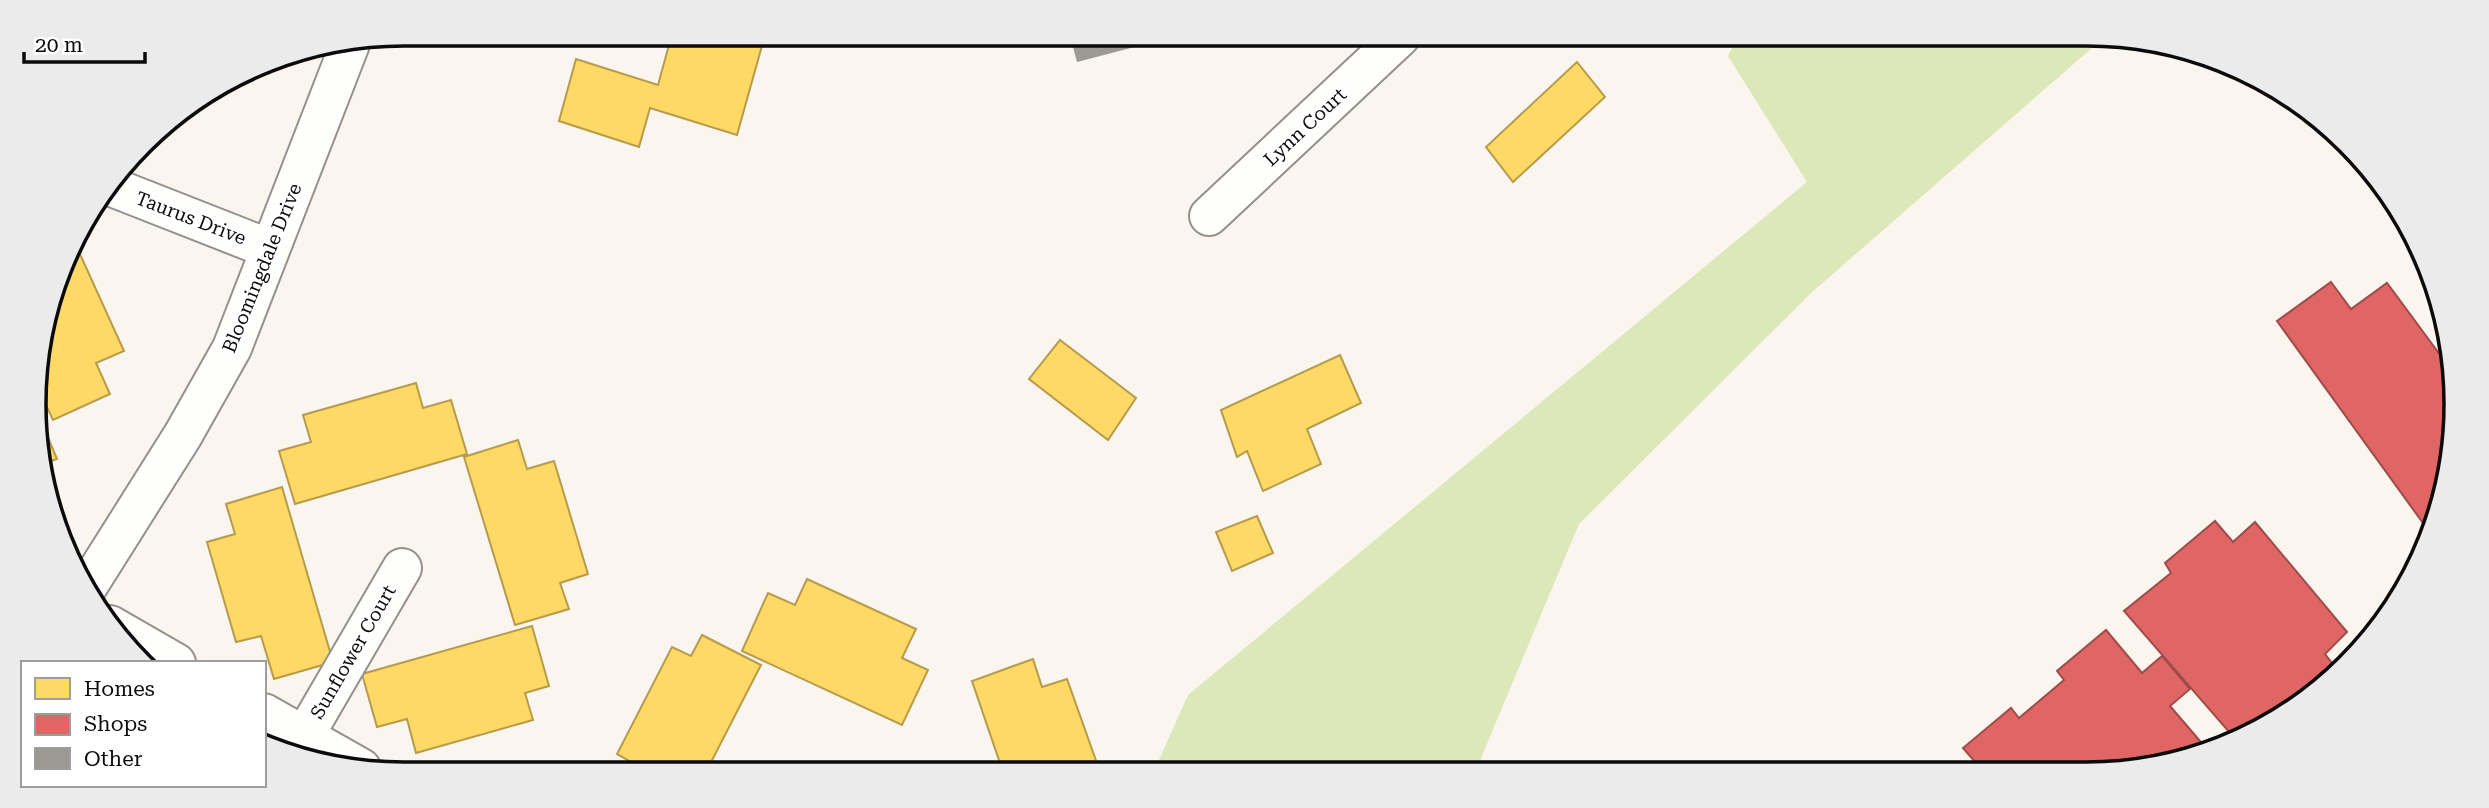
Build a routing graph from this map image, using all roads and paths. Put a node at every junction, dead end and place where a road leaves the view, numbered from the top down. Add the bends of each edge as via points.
1 (1390, 46) edge
2 (349, 50) edge
3 (118, 189) edge
4 (1209, 216) dead end
5 (270, 249) junction
6 (402, 568) dead end
7 (92, 580) edge
8 (132, 638) edge
9 (173, 661) edge
10 (266, 715) edge
11 (299, 744) edge
12 (322, 753) edge

1 - 4 street, Lynn Court
2 - 5 street, Bloomingdale Drive
3 - 5 street, Taurus Drive
5 - 7 street, Bloomingdale Drive via 232,348
6 - 11 street, Sunflower Court
8 - 9 street
10 - 11 street
11 - 12 street

